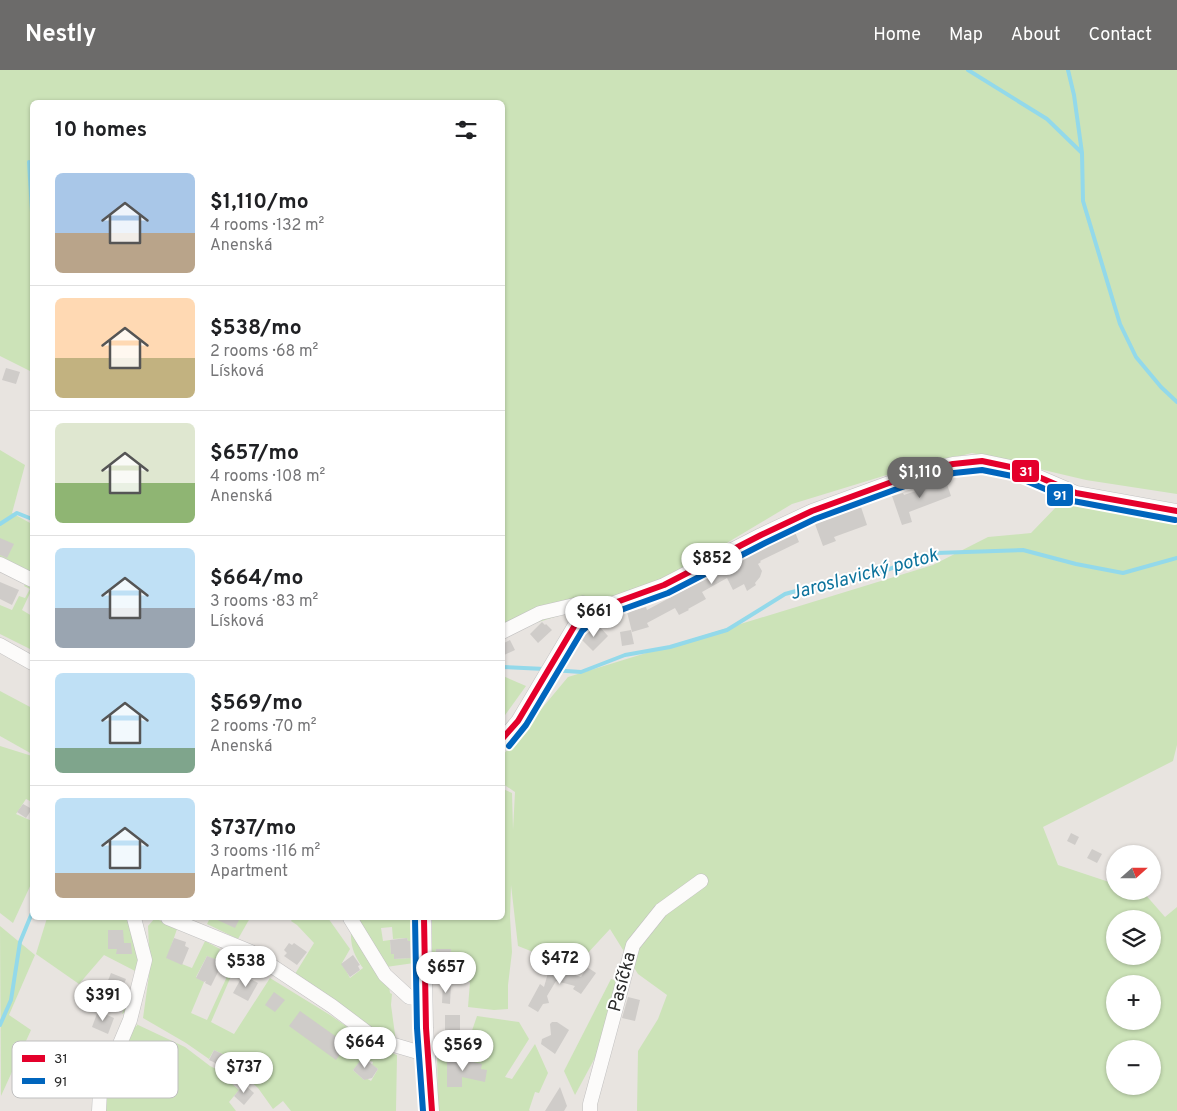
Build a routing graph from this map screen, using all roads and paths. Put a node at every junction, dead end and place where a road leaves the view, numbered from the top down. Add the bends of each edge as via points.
1 (1177, 511) edge
2 (0, 564) edge
3 (30, 579) edge
4 (603, 607) junction
5 (505, 630) edge
6 (0, 645) edge
7 (30, 662) edge
8 (505, 736) edge
9 (701, 881) dead end
10 (135, 920) edge
11 (173, 920) edge
12 (351, 920) edge
13 (424, 920) edge
14 (425, 1000) junction
15 (121, 1041) edge
16 (428, 1055) junction
17 (100, 1098) edge
18 (99, 1111) edge
19 (432, 1111) edge
20 (590, 1111) edge

1 - 4 street via 1076,493 1020,469 982,461 953,464 812,511 664,585
2 - 3 street
4 - 5 street via 583,603 540,612
4 - 8 street via 575,626 518,721
6 - 7 street
9 - 20 street, Pasíčka via 661,910 633,945
10 - 15 street via 145,960 130,1020
11 - 16 street via 251,952 376,1040
12 - 14 street via 385,975 409,997
13 - 14 street
14 - 16 street
16 - 19 street
17 - 18 street

